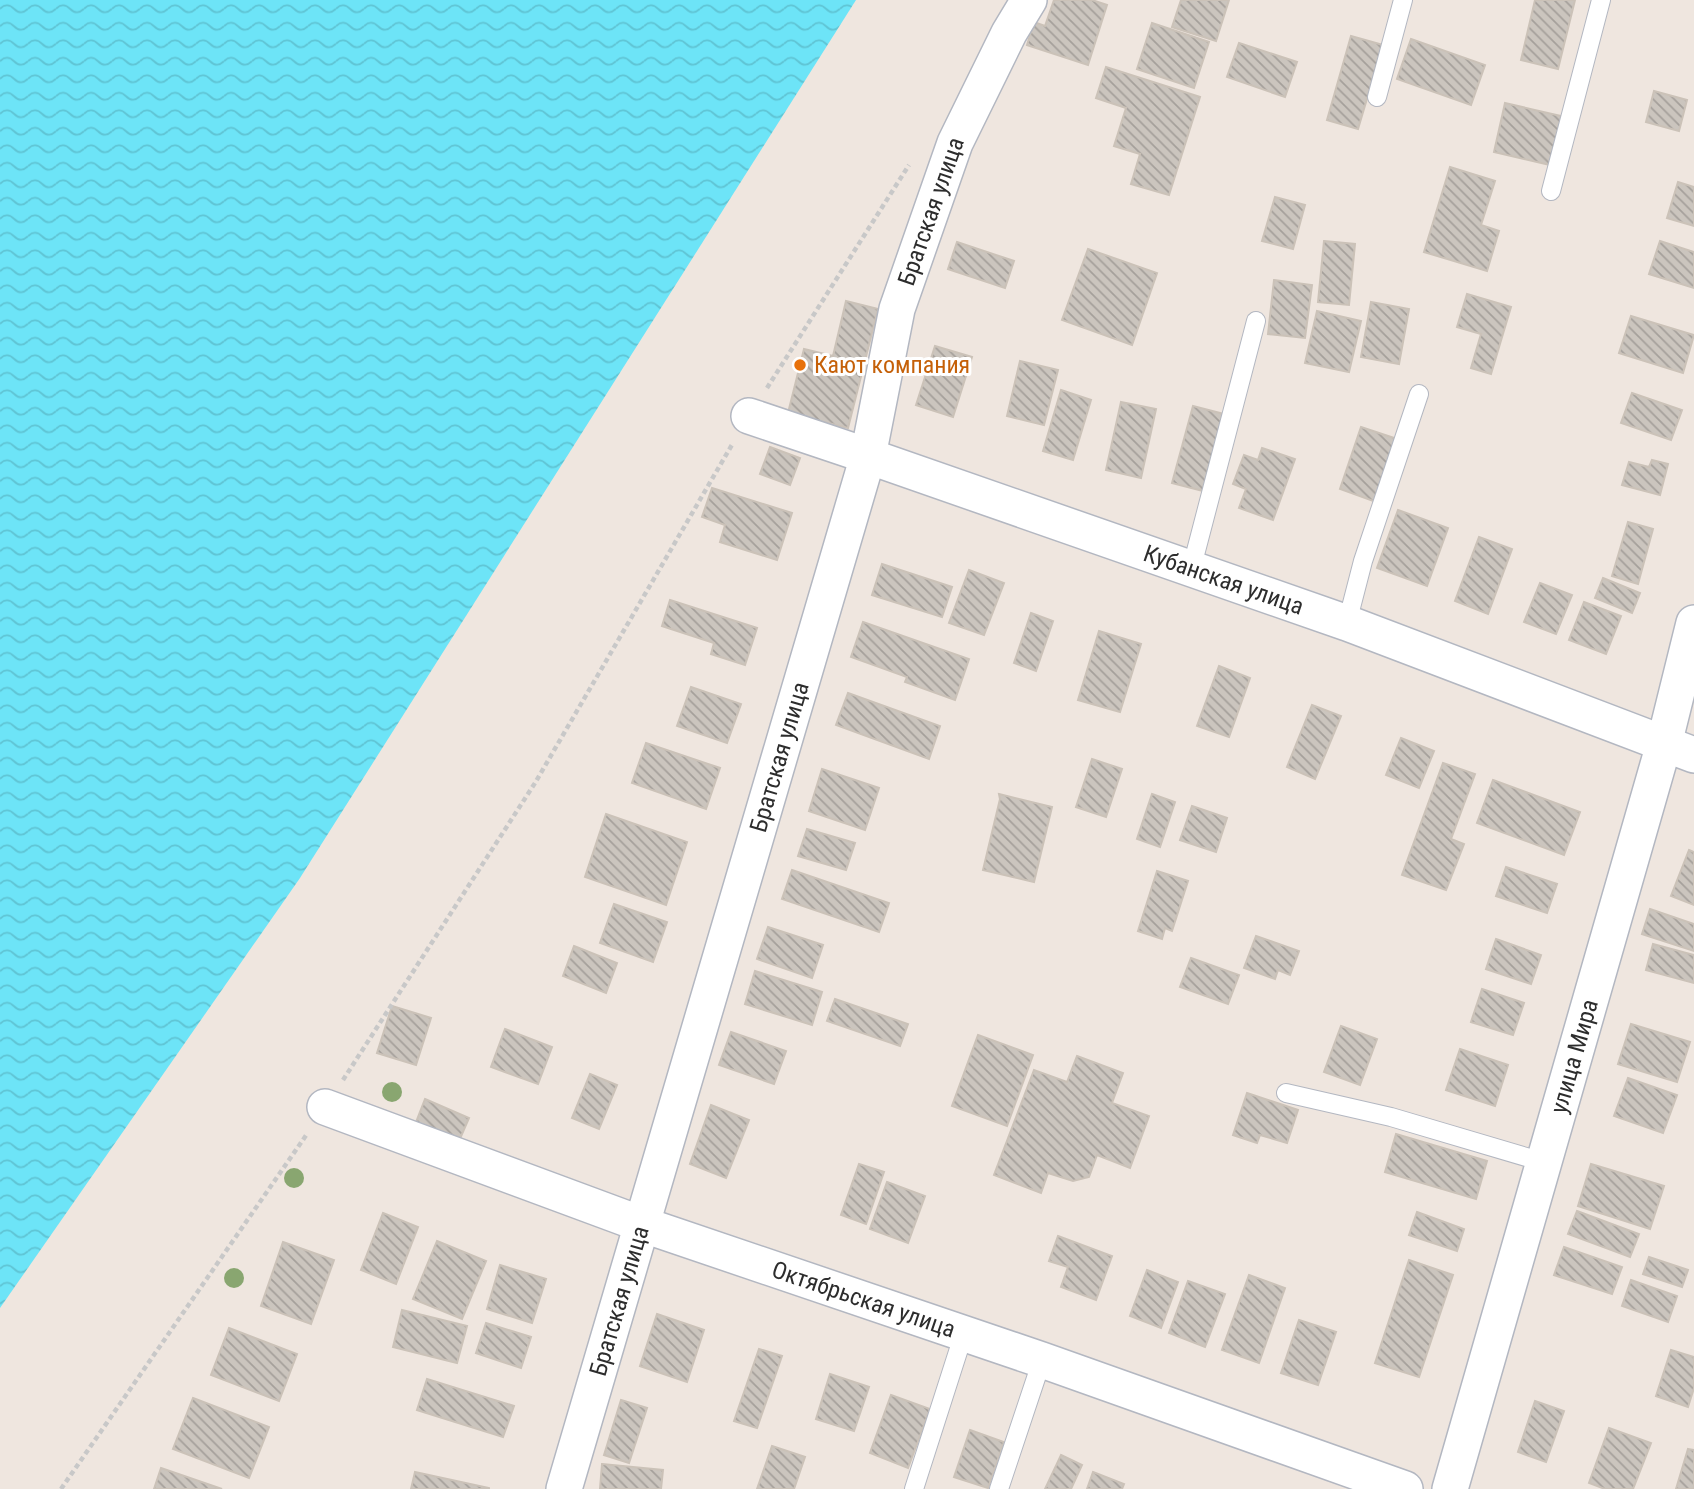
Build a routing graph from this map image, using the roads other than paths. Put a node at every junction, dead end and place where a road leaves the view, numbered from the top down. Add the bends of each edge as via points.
1 (1029, 0) edge
2 (1403, 0) edge
3 (1601, 0) edge
4 (1377, 97) dead end
5 (1551, 191) dead end
6 (1256, 321) dead end
7 (1419, 394) dead end
8 (749, 416) road end
9 (868, 456) junction
10 (1191, 570) junction
11 (1694, 622) edge
12 (1347, 623) junction
13 (1679, 749) edge
14 (1286, 1093) dead end
15 (325, 1107) road end
16 (1543, 1163) junction
17 (641, 1224) junction
18 (964, 1334) junction
19 (1042, 1360) junction
20 (564, 1489) edge
21 (914, 1489) edge
22 (999, 1489) edge
23 (1405, 1489) edge
24 (1450, 1489) edge

1 - 9 street, Братская улица via 955,143 897,309
2 - 4 lane
3 - 5 lane
6 - 10 lane
7 - 12 lane
8 - 9 street, Кубанская улица
9 - 10 street, Кубанская улица
9 - 17 street, Братская улица
10 - 12 street, Кубанская улица
11 - 13 street, улица Мира
12 - 13 street, Кубанская улица
13 - 16 street, улица Мира
14 - 16 lane via 1391,1117
15 - 17 street, Октябрьская улица
16 - 24 street, улица Мира
17 - 18 street, Октябрьская улица
17 - 20 street, Братская улица
18 - 19 street, Октябрьская улица
18 - 21 lane
19 - 22 lane
19 - 23 street, Октябрьская улица

